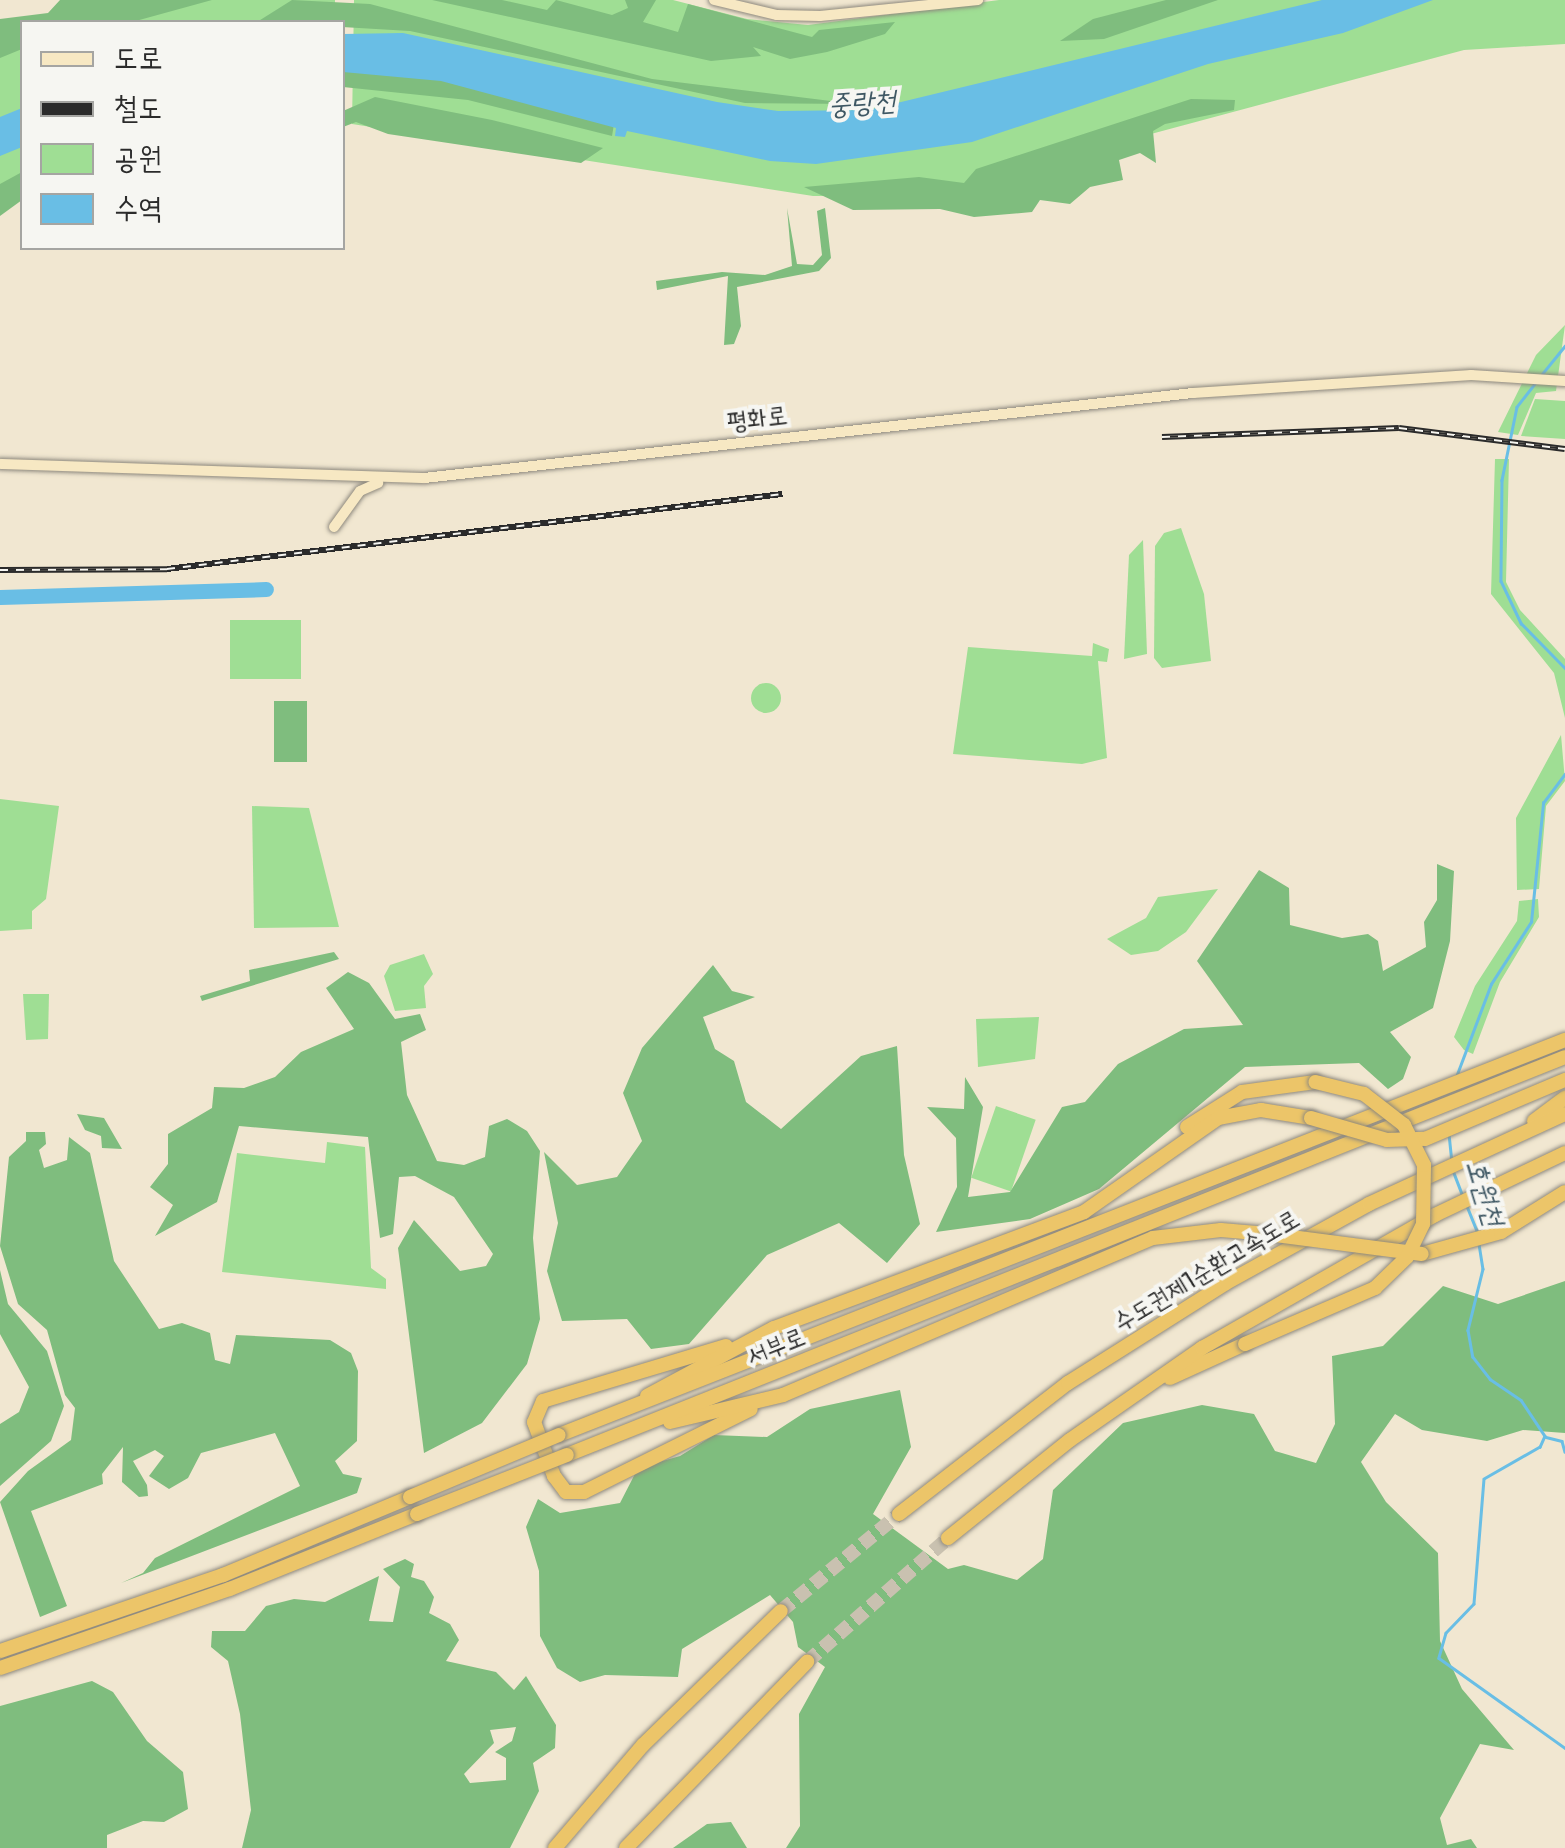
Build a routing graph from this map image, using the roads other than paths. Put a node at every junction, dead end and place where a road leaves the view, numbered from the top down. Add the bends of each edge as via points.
1 (714, 0) edge
2 (978, 0) edge
3 (1563, 381) edge
4 (0, 464) edge
5 (387, 480) junction
6 (334, 527) dead end
7 (1558, 1043) edge
8 (1561, 1059) edge
9 (1565, 1080) edge
10 (1565, 1098) edge
11 (1565, 1114) edge
12 (1517, 1136) junction
13 (1565, 1153) edge
14 (1140, 1174) junction
15 (1565, 1195) edge
16 (774, 1328) junction
17 (1138, 1393) junction
18 (783, 1394) junction
19 (629, 1410) junction
20 (626, 1432) junction
21 (899, 1514) tunnel mouth
22 (948, 1538) tunnel mouth
23 (781, 1612) tunnel mouth
24 (0, 1651) edge
25 (807, 1662) tunnel mouth
26 (0, 1668) edge
27 (555, 1848) edge
28 (626, 1848) edge

1 - 2 main road via 778,15 820,16
3 - 5 main road, 평화로 via 1518,376 1174,395
4 - 5 main road, 평화로
5 - 6 main road via 360,491
7 - 19 highway, 서부로
8 - 20 highway, 서부로
9 - 14 highway, bridge via 1425,1139 1387,1140 1262,1110 1218,1118
10 - 12 highway
11 - 12 highway, 수도권제1순환고속도로
12 - 21 highway, 수도권제1순환고속도로, bridge via 1368,1204 1226,1284 1068,1384
13 - 17 highway, bridge via 1435,1215
14 - 16 highway via 1084,1212
14 - 17 highway, bridge via 1228,1098 1270,1085 1314,1082 1364,1094 1404,1124 1424,1165 1423,1224 1408,1257 1375,1288
15 - 18 highway, bridge via 1465,1248 1422,1254 1220,1230 1153,1238
16 - 18 highway via 548,1398 535,1410 534,1422 558,1483 576,1494
16 - 19 highway
17 - 22 highway
18 - 20 highway
19 - 24 highway, 서부로, bridge via 223,1575
20 - 26 highway, 서부로, bridge via 230,1589
23 - 27 highway via 643,1745
25 - 28 highway

